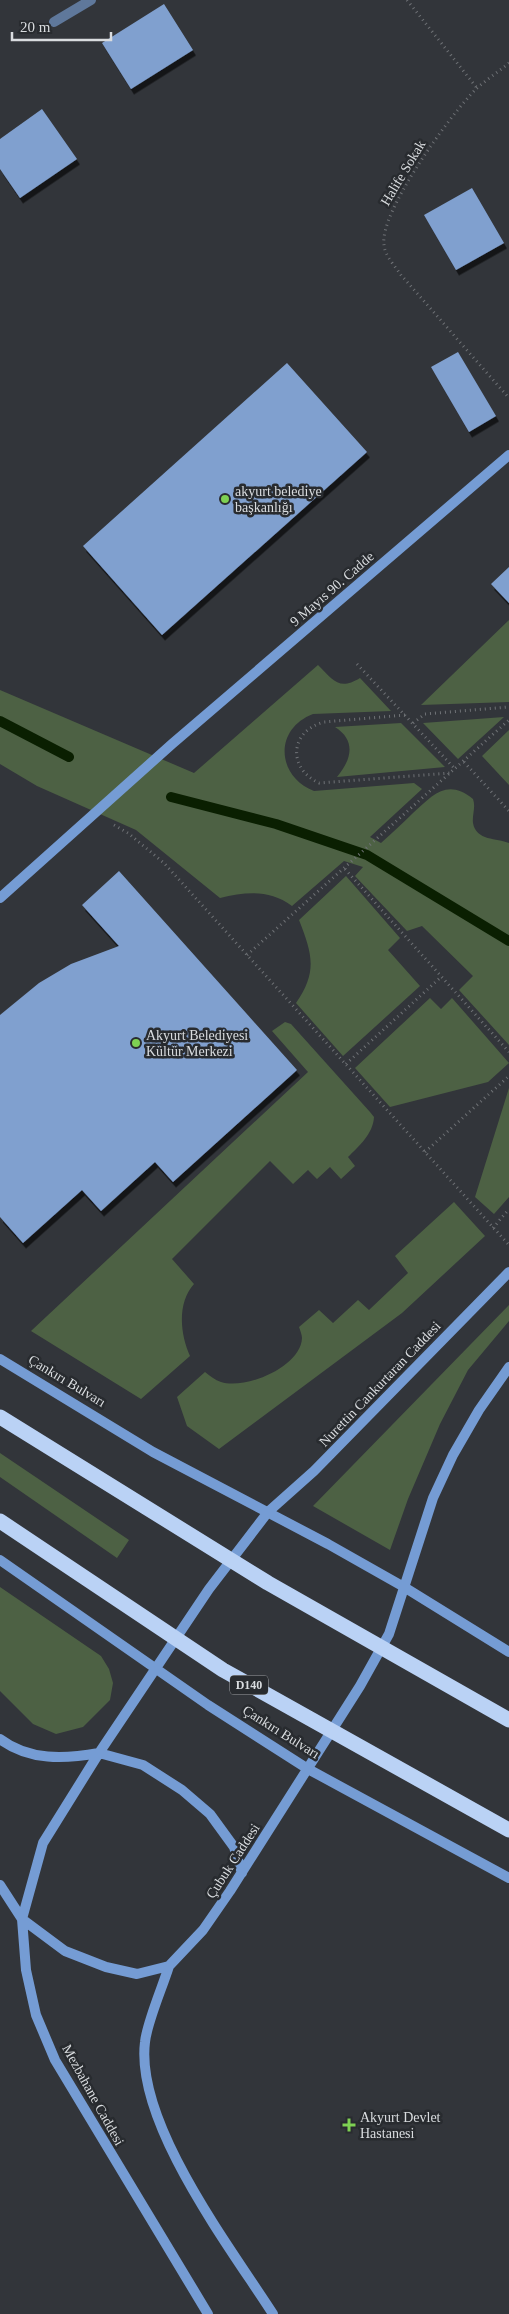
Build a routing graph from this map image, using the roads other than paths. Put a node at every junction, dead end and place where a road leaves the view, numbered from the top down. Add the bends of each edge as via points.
1 (92, 0) edge
2 (54, 22) dead end
3 (509, 455) edge
4 (0, 898) edge
5 (509, 1272) edge
6 (0, 1359) edge
7 (509, 1367) edge
8 (0, 1417) edge
9 (268, 1512) junction
10 (0, 1521) edge
11 (0, 1560) edge
12 (404, 1587) junction
13 (509, 1652) edge
14 (155, 1669) junction
15 (509, 1720) edge
16 (0, 1739) edge
17 (99, 1753) junction
18 (308, 1769) junction
19 (509, 1830) edge
20 (242, 1873) junction
21 (509, 1878) edge
22 (0, 1885) edge
23 (22, 1919) junction
24 (169, 1966) junction
25 (208, 2314) edge
26 (273, 2314) edge

1 - 2 street
3 - 4 street, 9 Mayıs 90. Cadde via 172,744
5 - 9 street, Nurettin Cankurtaran Caddesi via 314,1471
6 - 9 street, Çankırı Bulvarı via 153,1452
7 - 12 street via 453,1455 433,1498
8 - 15 highway via 268,1583
9 - 12 street, Çankırı Bulvarı
9 - 14 street via 208,1590
10 - 19 highway, Çankırı Bulvarı / D140 via 223,1670
11 - 14 street, Çankırı Bulvarı
12 - 13 street, Çankırı Bulvarı
12 - 18 street, Çubuk Caddesi via 389,1634
14 - 17 street
14 - 18 street, Çankırı Bulvarı
16 - 17 street via 42,1757 70,1758
17 - 20 street via 143,1765 182,1790 210,1814 234,1847
17 - 23 street, Mezbahane Caddesi via 44,1843
18 - 20 street, Çubuk Caddesi
18 - 21 street, Çankırı Bulvarı
20 - 24 street, Çubuk Caddesi via 203,1930
22 - 23 street
23 - 24 street via 65,1951 106,1967 137,1974
23 - 25 street, Mezbahane Caddesi via 26,1970 36,2015 55,2060
24 - 26 street via 145,2042 147,2087 163,2131 191,2186

